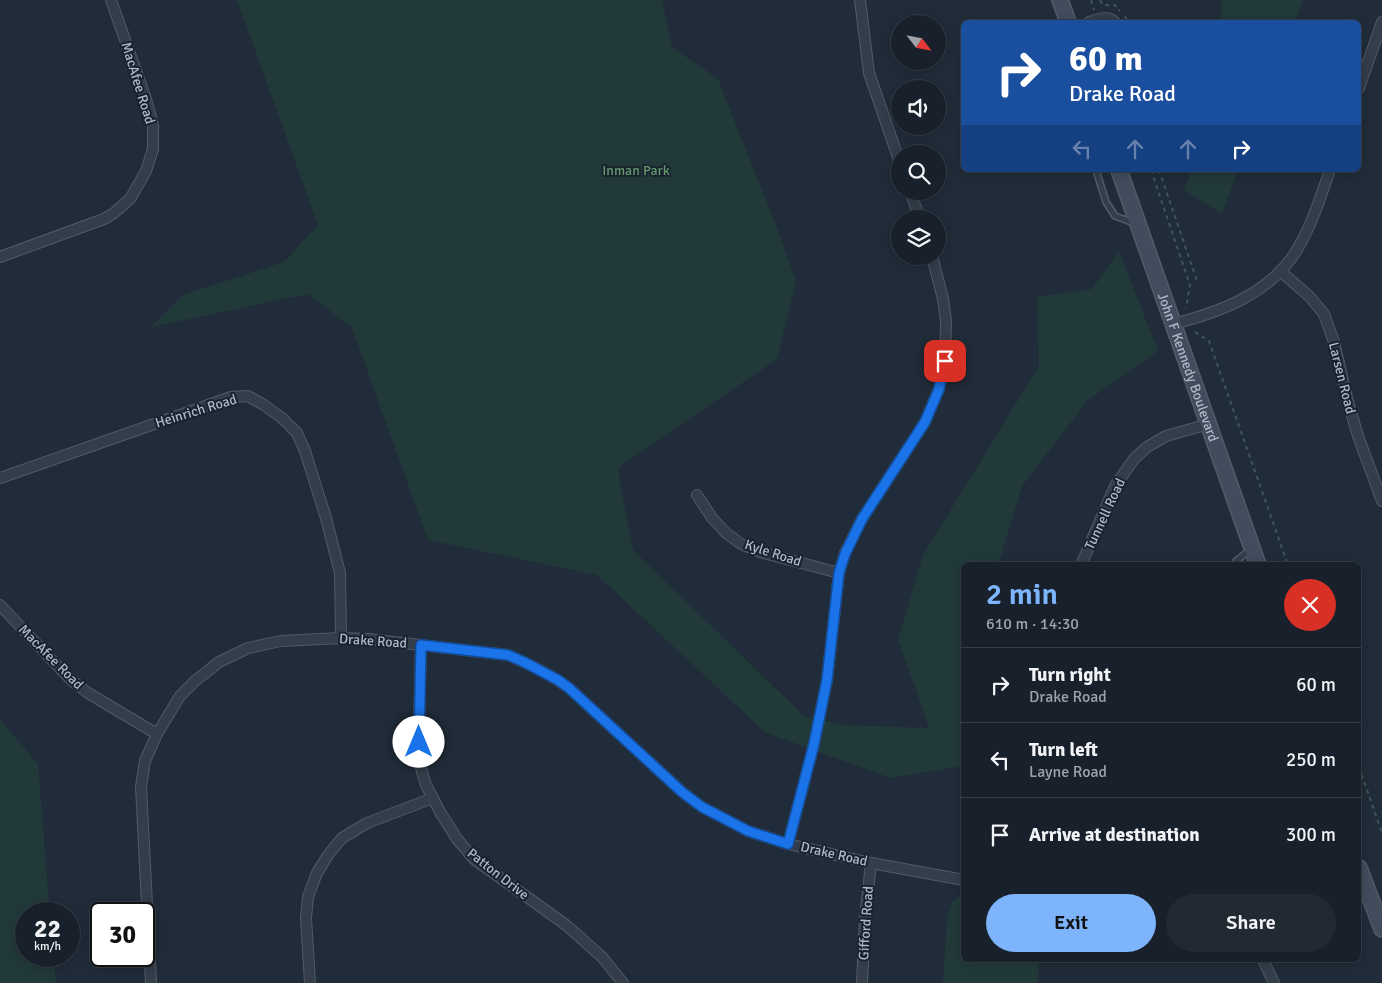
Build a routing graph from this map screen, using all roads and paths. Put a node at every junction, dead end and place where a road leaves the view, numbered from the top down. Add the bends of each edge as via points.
1 (111, 0) edge
2 (860, 0) edge
3 (1060, 0) edge
4 (1067, 20) edge
5 (1095, 20) edge
6 (1113, 20) edge
7 (1382, 22) edge
8 (1361, 82) edge
9 (894, 145) edge
10 (1097, 172) edge
11 (1120, 172) edge
12 (1152, 172) edge
13 (1160, 172) edge
14 (1329, 172) edge
15 (1139, 226) junction
16 (0, 257) edge
17 (934, 265) edge
18 (1280, 271) junction
19 (1197, 281) dead end
20 (1186, 308) dead end
21 (1173, 324) junction
22 (1195, 332) dead end
23 (1209, 424) junction
24 (0, 478) edge
25 (697, 495) dead end
26 (1382, 501) edge
27 (1252, 548) junction
28 (1082, 562) edge
29 (1235, 562) edge
30 (1257, 562) edge
31 (1287, 562) edge
32 (839, 573) junction
33 (0, 605) edge
34 (341, 638) junction
35 (421, 645) junction
36 (157, 734) junction
37 (1361, 773) edge
38 (434, 798) junction
39 (1382, 833) edge
40 (788, 844) junction
41 (871, 863) junction
42 (1361, 873) edge
43 (961, 879) edge
44 (1382, 929) edge
45 (1264, 962) edge
46 (151, 983) edge
47 (310, 983) edge
48 (623, 983) edge
49 (862, 983) edge
50 (1274, 983) edge

1 - 16 street, MacAfee Road via 153,125 153,149 146,171 130,199 104,219
2 - 9 street via 869,73
3 - 4 street
5 - 6 street via 1105,17
7 - 8 street
10 - 15 lane via 1106,202 1115,216
11 - 15 street, John F Kennedy Boulevard
12 - 20 path via 1190,285
13 - 19 path
14 - 18 street via 1297,249
15 - 21 street, John F Kennedy Boulevard
17 - 32 street via 946,321 945,361 939,389 925,422 862,519
18 - 21 street via 1242,300
18 - 26 street, Larsen Road via 1324,314 1358,436
21 - 23 street, John F Kennedy Boulevard
22 - 31 path via 1209,342
23 - 27 street, John F Kennedy Boulevard
23 - 28 street, Tunnell Road via 1166,436 1134,459 1115,486
24 - 34 street, Heinrich Road via 231,397 248,396 282,418 296,433 305,451 340,573
25 - 32 street, Kyle Road via 712,518 740,544
27 - 29 lane
27 - 30 street, John F Kennedy Boulevard
32 - 40 street via 827,680
33 - 36 street, MacAfee Road via 88,693
34 - 35 street, Drake Road
34 - 36 street, Drake Road via 281,641 248,648 219,662 180,696
35 - 38 street, Patton Drive via 419,757 426,785
35 - 40 street, Drake Road via 508,655 558,680 702,807 748,831
36 - 46 street, Drake Road via 145,761 141,787
37 - 39 path
38 - 47 street via 367,823 342,838 328,855 317,873 307,904
38 - 48 street, Patton Drive via 457,839 474,859 566,925 602,957
40 - 41 street, Drake Road
41 - 43 street, Drake Road
41 - 49 street, Gifford Road via 864,919
42 - 44 street
45 - 50 street

